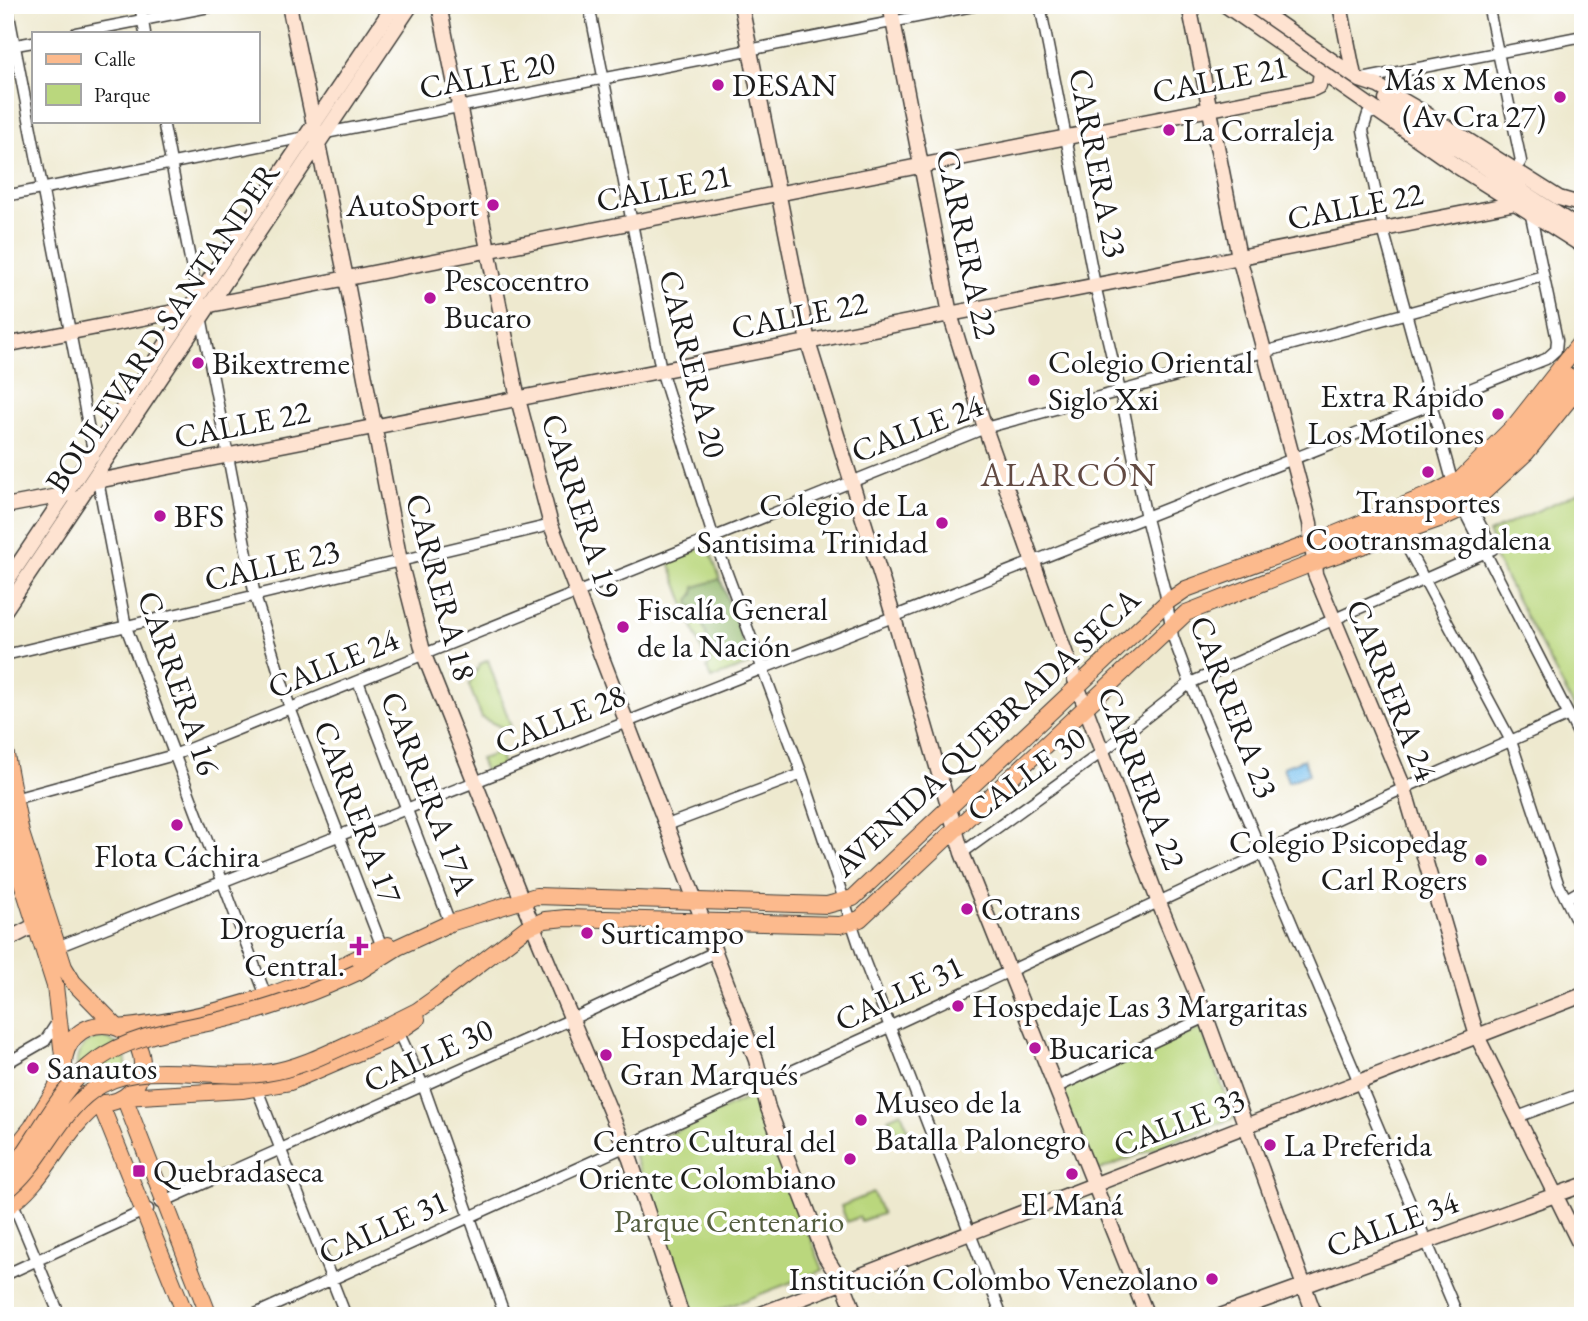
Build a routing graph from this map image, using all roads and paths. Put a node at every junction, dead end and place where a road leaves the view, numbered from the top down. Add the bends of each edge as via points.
1 (7, 5) edge
2 (140, 5) edge
3 (219, 5) edge
4 (289, 5) edge
5 (394, 5) edge
6 (411, 5) edge
7 (439, 5) edge
8 (589, 5) edge
9 (741, 5) edge
10 (890, 5) edge
11 (978, 5) edge
12 (1040, 5) edge
13 (1189, 5) edge
14 (1225, 5) edge
15 (1252, 5) edge
16 (1340, 5) edge
17 (1488, 5) edge
18 (143, 20) junction
19 (893, 22) junction
20 (81, 32) edge
21 (145, 32) edge
22 (1583, 36) edge
23 (32, 42) edge
24 (10, 46) edge
25 (750, 50) junction
26 (1497, 53) junction
27 (1321, 72) junction
28 (604, 78) junction
29 (1357, 78) junction
30 (459, 107) junction
31 (1210, 109) junction
32 (1377, 112) junction
33 (163, 122) edge
34 (316, 135) junction
35 (1066, 137) junction
36 (171, 163) junction
37 (921, 166) junction
38 (1515, 171) junction
39 (43, 188) junction
40 (779, 194) junction
41 (5, 195) edge
42 (1516, 203) junction
43 (1583, 205) edge
44 (1531, 211) junction
45 (632, 222) junction
46 (1383, 229) junction
47 (1582, 230) edge
48 (1583, 246) edge
49 (488, 251) junction
50 (1239, 257) junction
51 (1544, 276) junction
52 (346, 278) junction
53 (1095, 285) junction
54 (200, 308) junction
55 (1405, 313) junction
56 (950, 314) junction
57 (71, 332) junction
58 (1583, 339) edge
59 (808, 342) junction
60 (5, 345) edge
61 (1264, 352) junction
62 (661, 370) junction
63 (1577, 379) edge
64 (1120, 391) junction
65 (518, 399) junction
66 (1429, 405) junction
67 (374, 427) junction
68 (985, 428) junction
69 (93, 453) junction
70 (228, 456) junction
71 (1293, 459) junction
72 (93, 482) junction
73 (852, 482) junction
74 (1452, 484) junction
75 (65, 495) junction
76 (5, 506) edge
77 (1467, 507) junction
78 (1146, 517) junction
79 (551, 525) junction
80 (1400, 534) junction
81 (713, 536) junction
82 (1320, 539) junction
83 (1489, 551) junction
84 (400, 561) junction
85 (1033, 562) junction
86 (1313, 563) junction
87 (1424, 580) junction
88 (5, 584) edge
89 (577, 592) junction
90 (256, 596) junction
91 (1167, 602) junction
92 (5, 610) edge
93 (894, 618) junction
94 (1334, 620) junction
95 (126, 627) junction
96 (1171, 627) junction
97 (424, 654) junction
98 (5, 655) edge
99 (764, 669) junction
100 (358, 681) junction
101 (1190, 683) junction
102 (1078, 688) junction
103 (290, 708) junction
104 (1085, 708) junction
105 (1569, 715) junction
106 (628, 723) junction
107 (1510, 741) junction
108 (1583, 743) edge
109 (5, 750) edge
110 (1102, 752) junction
111 (174, 755) junction
112 (802, 774) junction
113 (475, 783) junction
114 (1404, 788) junction
115 (14, 799) junction
116 (407, 809) junction
117 (948, 809) junction
118 (667, 825) junction
119 (5, 829) edge
120 (955, 830) junction
121 (340, 836) junction
122 (962, 853) junction
123 (1265, 855) junction
124 (223, 882) junction
125 (1583, 889) edge
126 (522, 899) junction
127 (1566, 899) junction
128 (696, 900) junction
129 (845, 901) junction
130 (1159, 903) junction
131 (704, 922) junction
132 (450, 923) junction
133 (852, 923) junction
134 (532, 925) junction
135 (34, 926) junction
136 (1583, 934) edge
137 (5, 942) edge
138 (57, 947) junction
139 (382, 947) junction
140 (715, 951) junction
141 (1008, 972) junction
142 (1583, 995) edge
143 (266, 996) junction
144 (1206, 1017) junction
145 (60, 1019) junction
146 (572, 1019) junction
147 (889, 1027) junction
148 (118, 1028) junction
149 (391, 1028) junction
150 (1477, 1036) junction
151 (5, 1065) edge
152 (64, 1067) junction
153 (1359, 1082) junction
154 (762, 1084) junction
155 (423, 1085) junction
156 (1055, 1088) junction
157 (257, 1089) junction
158 (1583, 1093) edge
159 (124, 1097) junction
160 (100, 1103) junction
161 (1517, 1117) junction
162 (1246, 1126) junction
163 (624, 1147) junction
164 (280, 1149) junction
165 (5, 1161) edge
166 (5, 1175) edge
167 (1094, 1185) junction
168 (1583, 1185) edge
169 (1556, 1195) junction
170 (8, 1201) edge
171 (162, 1202) junction
172 (146, 1210) junction
173 (470, 1217) junction
174 (969, 1233) junction
175 (1426, 1241) junction
176 (1583, 1251) edge
177 (37, 1260) junction
178 (5, 1275) edge
179 (332, 1279) junction
180 (841, 1282) junction
181 (1304, 1285) junction
182 (60, 1316) edge
183 (186, 1316) edge
184 (209, 1316) edge
185 (251, 1316) edge
186 (346, 1316) edge
187 (505, 1316) edge
188 (682, 1316) edge
189 (756, 1316) edge
190 (856, 1316) edge
191 (1002, 1316) edge
192 (1147, 1316) edge
193 (1220, 1316) edge
194 (1315, 1316) edge
195 (1458, 1316) edge

1 - 24 street, CARRERA 16
2 - 18 street
3 - 18 street
4 - 34 street, CARRERA 18
5 - 34 street, BOULEVARD SANTANDER
6 - 34 street, BOULEVARD SANTANDER
7 - 30 street, CARRERA 19
8 - 28 street, CARRERA 20
9 - 25 street
10 - 19 street, CARRERA 22
11 - 19 street, CALLE 20
12 - 35 street, CARRERA 23
13 - 31 street, CARRERA 24
14 - 27 street
15 - 29 street
16 - 29 street
17 - 26 street
18 - 20 street
18 - 21 street
19 - 25 street, CALLE 20
19 - 37 street, CARRERA 22
22 - 26 street
23 - 24 street
24 - 39 street, CARRERA 16
25 - 28 street, CALLE 20
25 - 40 street
26 - 29 street
26 - 38 street via 1521,162
27 - 31 street, CALLE 21 via 1319,86 1313,89
27 - 32 street
28 - 30 street, CALLE 20
28 - 45 street, CARRERA 20
29 - 38 street via 1399,98
29 - 47 street via 1429,131
30 - 34 street, CALLE 20
30 - 49 street, CARRERA 19
31 - 35 street, CALLE 21
31 - 50 street, CARRERA 24
32 - 42 street
32 - 46 street via 1368,114 1363,130
33 - 36 street, CARRERA 17
34 - 36 street, CALLE 20
34 - 52 street, CARRERA 18
34 - 54 street, BOULEVARD SANTANDER
35 - 37 street, CALLE 21
35 - 53 street, CARRERA 23
36 - 39 street, CALLE 20
36 - 54 street, CARRERA 17
37 - 40 street, CALLE 21
37 - 56 street, CARRERA 22
38 - 43 street via 1559,198
39 - 41 street, CALLE 20
39 - 57 street, CARRERA 16
40 - 45 street, CALLE 21
40 - 59 street
42 - 44 street
42 - 46 street, CALLE 22
44 - 48 street
44 - 51 street
45 - 49 street, CALLE 21
45 - 62 street, CARRERA 20
46 - 50 street, CALLE 22
46 - 55 street
49 - 52 street, CALLE 21
49 - 65 street, CARRERA 19
50 - 53 street, CALLE 22
50 - 61 street, CARRERA 24
51 - 55 street, CALLE 24
51 - 66 street, CALLE 28 via 1557,340 1552,355
52 - 54 street, CALLE 21
52 - 67 street, CARRERA 18
53 - 56 street, CALLE 22
53 - 64 street, CARRERA 23
54 - 57 street, CALLE 21
54 - 69 street, BOULEVARD SANTANDER
54 - 70 street, CARRERA 17
54 - 72 street, BOULEVARD SANTANDER
55 - 61 street, CALLE 24
55 - 66 street
56 - 59 street, CALLE 22
56 - 68 street, CARRERA 22
57 - 60 street, CALLE 21
57 - 69 street, CARRERA 16
58 - 74 main road, AVENIDA QUEBRADA SECA via 1516,424
59 - 62 street, CALLE 22
59 - 73 street
61 - 64 street, CALLE 24
61 - 71 street, CARRERA 24
62 - 65 street, CALLE 22
62 - 81 street, CARRERA 20
63 - 77 main road, AVENIDA QUEBRADA SECA via 1525,453
63 - 82 main road via 1457,497 1394,523
64 - 68 street, CALLE 24
64 - 78 street, CARRERA 23
65 - 67 street, CALLE 22
65 - 79 street, CARRERA 19
66 - 71 street, CALLE 28
66 - 74 street
67 - 70 street, CALLE 22
67 - 84 street, CARRERA 18
68 - 73 street, CALLE 24
68 - 85 street, CARRERA 22
69 - 72 street, CARRERA 16
69 - 75 street, BOULEVARD SANTANDER
70 - 72 street, CALLE 22
70 - 90 street, CARRERA 17
71 - 78 street, CALLE 28
71 - 82 street, CARRERA 24
72 - 75 street, CALLE 22
72 - 92 street, BOULEVARD SANTANDER
72 - 95 street, CARRERA 16
73 - 81 street, CALLE 24
73 - 93 street
74 - 82 main road, AVENIDA QUEBRADA SECA
75 - 76 street, CALLE 22
75 - 88 street, BOULEVARD SANTANDER
77 - 80 main road, AVENIDA QUEBRADA SECA
77 - 83 street
78 - 85 street, CALLE 28
78 - 91 street, CARRERA 23
79 - 84 street, CALLE 23
79 - 89 street, CARRERA 19
80 - 86 main road, AVENIDA QUEBRADA SECA
80 - 87 street
81 - 89 street, CALLE 24
81 - 99 street, CARRERA 20
82 - 86 street, CARRERA 24
82 - 91 main road, AVENIDA QUEBRADA SECA via 1186,589
83 - 87 street, CALLE 30
83 - 105 street
84 - 90 street, CALLE 23
84 - 97 street, CARRERA 18
85 - 93 street, CALLE 28
85 - 102 street, CARRERA 22
86 - 94 street, CARRERA 24
86 - 96 main road, AVENIDA QUEBRADA SECA via 1195,608
87 - 94 street, CALLE 30
87 - 107 street
89 - 97 street, CALLE 24
89 - 106 street, CARRERA 19
90 - 95 street, CALLE 23
90 - 103 street, CARRERA 17
91 - 96 street, CARRERA 23
91 - 102 main road, AVENIDA QUEBRADA SECA
93 - 99 street, CALLE 28
93 - 117 street
94 - 101 street, CALLE 30
94 - 114 street, CARRERA 24
95 - 98 street, CALLE 23
95 - 111 street, CARRERA 16
96 - 101 street, CARRERA 23
96 - 104 main road, AVENIDA QUEBRADA SECA
97 - 100 street, CALLE 24
97 - 113 street, CARRERA 18
99 - 106 street, CALLE 28
99 - 112 street, CARRERA 20
100 - 103 street, CALLE 24
100 - 116 street, CARRERA 17A
101 - 110 street, CALLE 30
101 - 123 street, CARRERA 23
102 - 104 street, CARRERA 22
102 - 117 main road, AVENIDA QUEBRADA SECA
103 - 111 street, CALLE 24
103 - 121 street, CARRERA 17
104 - 110 street, CARRERA 22
104 - 120 main road, AVENIDA QUEBRADA SECA
105 - 107 street, CALLE 31
105 - 108 street
106 - 113 street, CALLE 28
106 - 118 street, CARRERA 19
107 - 114 street, CALLE 31
107 - 127 street
109 - 115 main road
110 - 122 street, CALLE 30
110 - 130 street, CARRERA 22
111 - 115 street, CALLE 24
111 - 124 street, CARRERA 16
112 - 118 street
112 - 129 street, CARRERA 20
113 - 116 street, CALLE 28
113 - 126 street, CARRERA 18
114 - 123 street, CALLE 31
114 - 150 street, CARRERA 24
115 - 138 main road
116 - 121 street, CALLE 28
116 - 132 street, CARRERA 17A
117 - 120 street
117 - 129 main road, AVENIDA QUEBRADA SECA via 862,891
118 - 128 street, CARRERA 19
119 - 135 main road
120 - 122 street
120 - 133 main road, AVENIDA QUEBRADA SECA
121 - 124 street, CALLE 28
121 - 139 street, CARRERA 17
122 - 141 street
123 - 130 street, CALLE 31
123 - 153 street, CARRERA 23
124 - 138 street, CALLE 28
124 - 143 street, CARRERA 16
125 - 127 street
126 - 128 main road, AVENIDA QUEBRADA SECA via 546,895
126 - 132 main road, AVENIDA QUEBRADA SECA
126 - 134 street, CARRERA 18
127 - 136 street
128 - 129 main road, AVENIDA QUEBRADA SECA via 827,905
128 - 131 street, CARRERA 19
129 - 133 street, CARRERA 20
130 - 141 street, CALLE 31
130 - 144 street, CARRERA 22
131 - 133 main road, AVENIDA QUEBRADA SECA
131 - 134 main road, AVENIDA QUEBRADA SECA via 566,918
131 - 140 street, CARRERA 19
132 - 139 main road
132 - 166 main road, AVENIDA QUEBRADA SECA, bridge via 322,989 112,1051 83,1072
133 - 147 street, CARRERA 20
134 - 146 street, CARRERA 18
134 - 149 main road, AVENIDA QUEBRADA SECA via 450,986 416,1020
135 - 137 street
135 - 145 main road via 55,986
138 - 148 main road via 73,982
139 - 143 main road
140 - 146 street, CALLE 30
140 - 154 street, CARRERA 19
141 - 147 street, CALLE 31
141 - 156 street
142 - 150 street, CALLE 33
143 - 148 main road via 179,1019
144 - 156 street
144 - 162 street, CARRERA 22
145 - 151 street via 45,1041
145 - 152 main road
146 - 155 street, CALLE 30
146 - 163 street, CARRERA 18
147 - 154 street, CALLE 31
147 - 174 street, CARRERA 20
148 - 152 main road via 93,1026 82,1031 66,1049
148 - 159 main road via 135,1041 142,1061 138,1081
149 - 155 street
149 - 157 main road via 303,1077
149 - 170 main road, bridge via 268,1073 146,1073 111,1080 76,1105
150 - 153 street, CALLE 33
150 - 161 street, CARRERA 24
152 - 160 main road via 78,1094
152 - 165 main road via 32,1127
153 - 162 street, CALLE 33
153 - 175 street, CARRERA 23
154 - 163 street, CALLE 31
154 - 180 street, CARRERA 19 via 825,1256
155 - 164 street, CALLE 30
155 - 173 street
156 - 167 street
157 - 159 main road
157 - 164 street
158 - 161 street
159 - 160 main road
159 - 171 main road
160 - 170 main road via 76,1123 39,1177
160 - 172 main road
161 - 169 street, CARRERA 24
162 - 167 street, CALLE 33
162 - 181 street, CARRERA 22
163 - 173 street, CALLE 31
163 - 188 street, CARRERA 18
164 - 171 street, CALLE 30
164 - 179 street
167 - 174 street, CALLE 33
167 - 192 street
168 - 169 street, CALLE 34
169 - 175 street, CALLE 34
169 - 176 street, CARRERA 24
170 - 177 street
171 - 184 main road
172 - 177 street
172 - 183 main road
173 - 179 street, CALLE 31
173 - 187 street
174 - 180 street, CALLE 33
174 - 191 street, CARRERA 20
175 - 181 street, CALLE 34
175 - 195 street, CARRERA 23
177 - 178 street
177 - 182 street
179 - 185 street, CALLE 31
179 - 186 street
180 - 189 street, CALLE 33
180 - 190 street, CARRERA 19
181 - 193 street, CALLE 34
181 - 194 street, CARRERA 22

